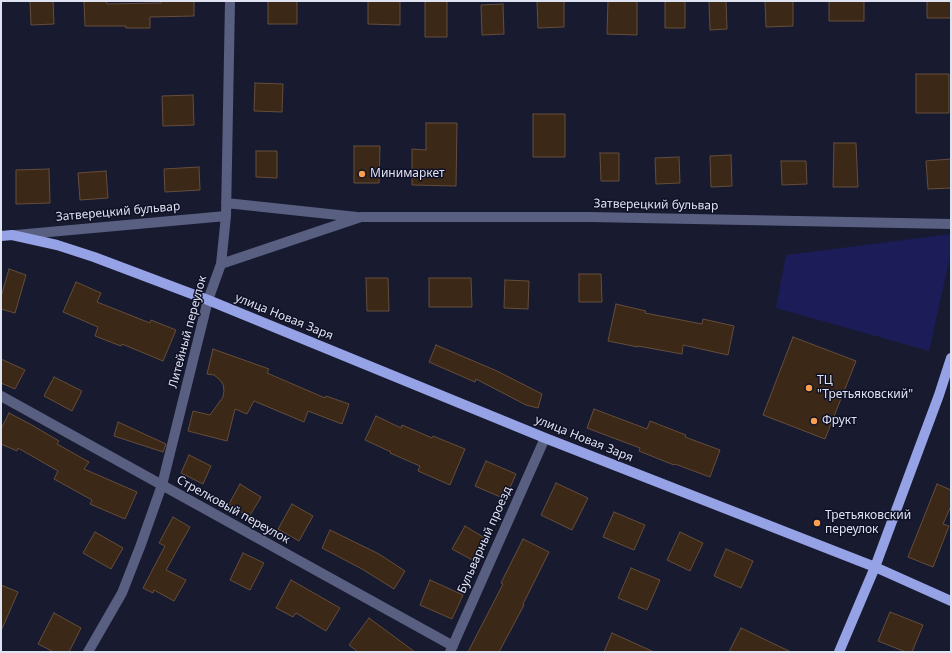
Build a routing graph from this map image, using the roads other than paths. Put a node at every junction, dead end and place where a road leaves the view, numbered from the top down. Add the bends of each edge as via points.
1 (230, 1) edge
2 (226, 203) junction
3 (226, 216) junction
4 (361, 217) junction
5 (951, 224) edge
6 (12, 235) junction
7 (1, 236) edge
8 (221, 264) junction
9 (208, 300) junction
10 (951, 358) edge
11 (1, 396) edge
12 (545, 438) junction
13 (162, 485) junction
14 (875, 567) junction
15 (951, 601) edge
16 (451, 649) edge
17 (88, 652) edge
18 (839, 652) edge

1 - 2 street, Литейный переулок
2 - 3 street, Литейный переулок
2 - 4 street, Затверецкий бульвар
3 - 6 street, Затверецкий бульвар
3 - 8 street, Литейный переулок
4 - 5 street, Затверецкий бульвар via 590,217
4 - 8 street, Затверецкий бульвар
6 - 7 main road, Затверецкий бульвар
6 - 9 main road, Затверецкий бульвар via 57,245 94,257
8 - 9 street, Литейный переулок
9 - 12 main road, улица Новая Заря
9 - 13 street, Литейный переулок
10 - 14 main road
11 - 13 street, Стрелковый переулок
12 - 14 main road, улица Новая Заря
12 - 16 street, Бульварный проезд
13 - 16 street, Стрелковый переулок
13 - 17 street, Литейный переулок via 122,593
14 - 15 main road, улица Новая Заря
14 - 18 main road

